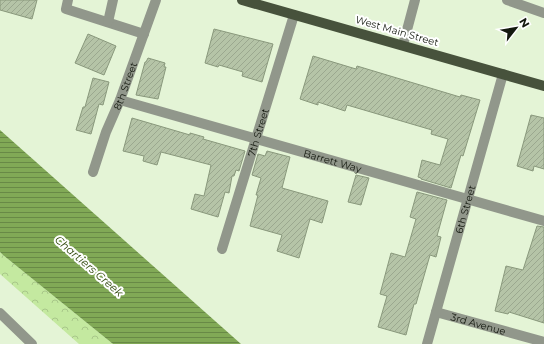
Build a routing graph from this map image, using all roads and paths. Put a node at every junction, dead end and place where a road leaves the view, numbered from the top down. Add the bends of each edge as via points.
1 (68, 0) edge
2 (113, 0) edge
3 (156, 0) edge
4 (242, 0) edge
5 (415, 0) edge
6 (507, 0) edge
7 (544, 13) edge
8 (294, 15) junction
9 (108, 22) junction
10 (144, 34) junction
11 (403, 46) junction
12 (503, 74) junction
13 (544, 86) edge
14 (120, 100) junction
15 (256, 139) junction
16 (93, 172) dead end
17 (468, 199) junction
18 (544, 221) edge
19 (222, 250) dead end
20 (436, 312) junction
21 (0, 313) edge
22 (544, 342) edge
23 (32, 344) edge
24 (427, 344) edge

1 - 9 street via 66,9
2 - 9 street
3 - 10 street, 8th Street
4 - 8 main road, West Main Street
5 - 11 street
6 - 7 street
8 - 11 main road, West Main Street
8 - 15 street, 7th Street
9 - 10 street
10 - 14 street, 8th Street
11 - 12 main road, West Main Street
12 - 13 main road, West Main Street
12 - 17 street, 6th Street
14 - 15 street, Barrett Way
14 - 16 street, 8th Street
15 - 17 street, Barrett Way
15 - 19 street, 7th Street
17 - 18 street, Barrett Way
17 - 20 street, 6th Street
20 - 22 street, 3rd Avenue
20 - 24 street, 6th Street
21 - 23 street

